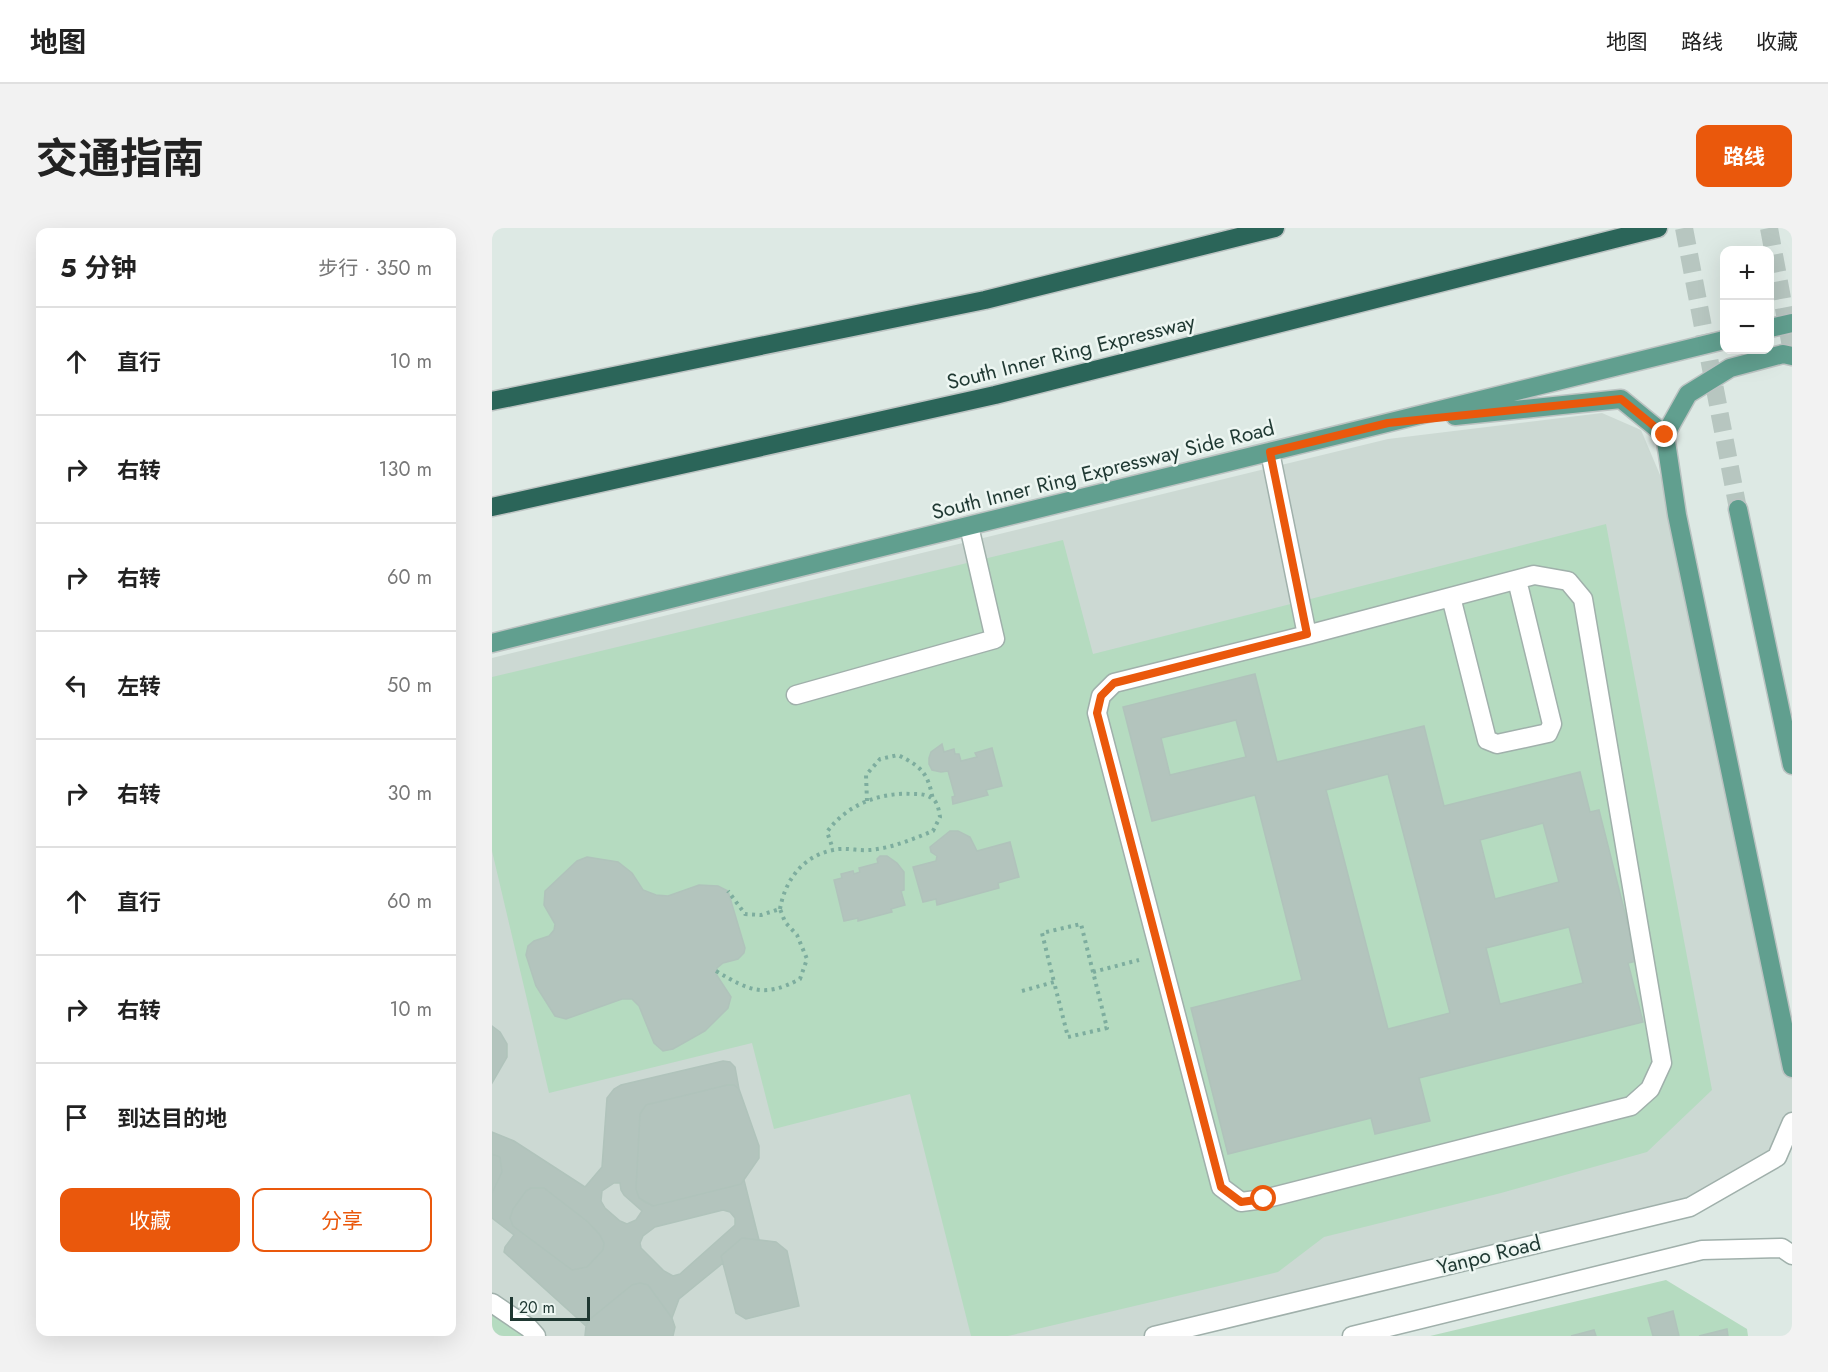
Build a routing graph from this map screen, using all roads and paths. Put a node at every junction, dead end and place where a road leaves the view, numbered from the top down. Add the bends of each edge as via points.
1 (1275, 228) edge
2 (1658, 228) edge
3 (1792, 323) edge
4 (1774, 327) edge
5 (1720, 340) edge
6 (1792, 356) edge
7 (492, 401) edge
8 (1388, 423) junction
9 (1665, 435) junction
10 (1270, 452) junction
11 (492, 507) edge
12 (1738, 509) tunnel mouth
13 (969, 526) junction
14 (1517, 580) junction
15 (1451, 597) junction
16 (1307, 634) junction
17 (492, 643) edge
18 (796, 695) dead end
19 (1792, 765) edge
20 (933, 800) junction
21 (867, 801) junction
22 (833, 849) junction
23 (728, 891) dead end
24 (780, 909) junction
25 (1160, 955) junction
26 (716, 971) dead end
27 (1093, 972) junction
28 (1054, 982) junction
29 (1022, 991) dead end
30 (1792, 1068) edge
31 (1792, 1122) edge
32 (1792, 1255) edge
33 (492, 1304) edge
34 (536, 1336) edge
35 (1154, 1336) edge
36 (1352, 1336) edge

1 - 7 highway via 985,300
2 - 11 highway, South Inner Ring Expressway via 995,395
3 - 4 main road
5 - 8 main road, South Inner Ring Expressway Side Road
6 - 9 main road via 1783,354 1730,368 1713,378 1688,394
8 - 9 main road via 1621,399
8 - 10 main road, South Inner Ring Expressway Side Road
9 - 30 main road via 1677,515
10 - 13 main road, South Inner Ring Expressway Side Road
10 - 16 street
12 - 19 main road
13 - 17 main road, South Inner Ring Expressway Side Road
13 - 18 street via 995,639
14 - 15 street
14 - 15 street via 1552,724 1548,733 1497,744 1487,740
14 - 25 street via 1534,575 1568,581 1583,599 1662,1063 1650,1089 1631,1106 1241,1202 1221,1187
15 - 16 street
16 - 25 street via 1114,683 1101,696 1097,713
20 - 21 path via 926,795 898,793
20 - 21 path via 930,780 918,765 898,755 880,759 866,775
20 - 22 path via 940,817 933,831 871,850
21 - 22 path via 835,820 827,832
22 - 24 path via 796,870 783,892
23 - 24 path via 745,914 761,915
24 - 26 path via 807,959 800,979 781,989 761,991
25 - 27 path
27 - 28 path via 1081,924 1042,933
27 - 28 path via 1107,1028 1068,1037
28 - 29 path
31 - 35 street, Yanpo Road via 1777,1157 1690,1207
32 - 36 street via 1782,1248 1702,1250
33 - 34 street

